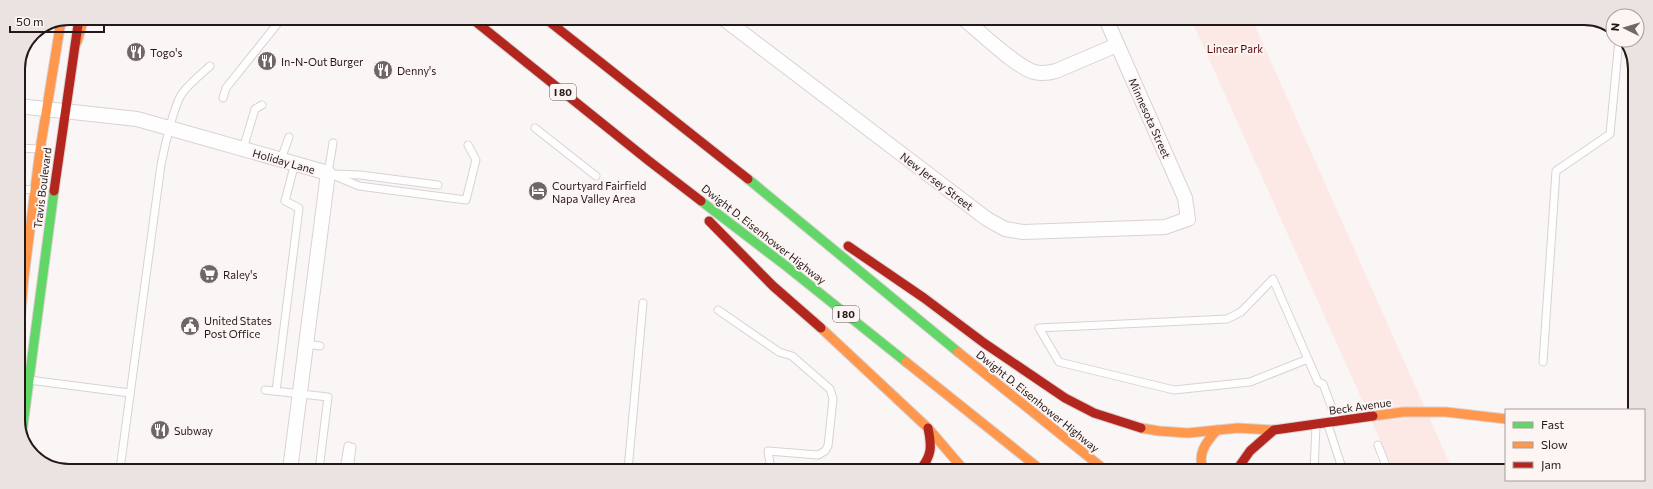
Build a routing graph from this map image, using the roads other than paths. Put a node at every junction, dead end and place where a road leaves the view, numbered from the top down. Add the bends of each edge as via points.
1 (78, 25) edge
2 (82, 25) edge
3 (276, 25) edge
4 (479, 25) edge
5 (555, 25) edge
6 (732, 25) edge
7 (971, 25) edge
8 (1109, 25) edge
9 (60, 26) edge
10 (588, 40) dead end
11 (77, 42) junction
12 (1117, 45) junction
13 (1618, 48) edge
14 (210, 66) dead end
15 (642, 94) junction
16 (222, 98) dead end
17 (262, 105) dead end
18 (25, 107) edge
19 (48, 109) junction
20 (66, 111) junction
21 (170, 128) junction
22 (535, 128) dead end
23 (289, 137) dead end
24 (333, 143) dead end
25 (468, 145) dead end
26 (25, 149) edge
27 (243, 149) junction
28 (40, 150) junction
29 (281, 159) junction
30 (724, 160) junction
31 (649, 161) junction
32 (295, 163) junction
33 (328, 173) junction
34 (596, 176) dead end
35 (438, 185) dead end
36 (25, 189) edge
37 (35, 190) junction
38 (50, 218) junction
39 (1188, 220) joint
40 (26, 226) junction
41 (821, 227) dead end
42 (840, 240) dead end
43 (25, 252) edge
44 (643, 303) dead end
45 (718, 310) dead end
46 (1308, 359) junction
47 (1543, 362) dead end
48 (25, 379) edge
49 (29, 380) junction
50 (266, 390) dead end
51 (276, 391) junction
52 (130, 393) junction
53 (299, 394) junction
54 (25, 410) edge
55 (1505, 419) edge
56 (1332, 422) junction
57 (1316, 424) junction
58 (928, 428) junction
59 (1216, 430) junction
60 (1274, 430) junction
61 (1378, 446) dead end
62 (121, 464) edge
63 (291, 464) edge
64 (320, 464) edge
65 (346, 464) edge
66 (349, 464) edge
67 (629, 464) edge
68 (770, 464) edge
69 (925, 464) edge
70 (959, 464) edge
71 (1034, 464) edge
72 (1098, 464) edge
73 (1200, 464) edge
74 (1241, 464) edge
75 (1314, 464) edge
76 (1341, 464) edge
77 (1385, 464) edge

1 - 11 main road, Travis Boulevard
2 - 11 main road
3 - 16 lane via 226,88
4 - 31 main road, Dwight D. Eisenhower Highway / I 80
5 - 15 main road, Dwight D. Eisenhower Highway
6 - 39 street, New Jersey Street via 986,219 1005,229 1023,232 1166,227
7 - 12 street via 1019,64 1034,72 1046,74
8 - 12 street, Minnesota Street
9 - 19 main road, Travis Boulevard
10 - 15 main road
11 - 20 main road, Travis Boulevard
12 - 39 street, Minnesota Street via 1185,198
13 - 47 lane via 1610,134 1556,171
14 - 21 lane via 180,96
15 - 30 main road, Dwight D. Eisenhower Highway
17 - 27 lane via 255,108
18 - 19 street, Holiday Lane
19 - 20 street, Holiday Lane
19 - 28 main road, Travis Boulevard
20 - 21 street, Holiday Lane via 137,119
20 - 38 main road, Travis Boulevard
21 - 27 street, Holiday Lane
21 - 52 lane via 160,166
22 - 34 lane
23 - 29 lane
24 - 33 lane
25 - 33 lane via 476,160 466,200 359,186
26 - 28 lane
27 - 29 street, Holiday Lane
28 - 37 main road, Travis Boulevard
29 - 32 street, Holiday Lane
30 - 41 main road
30 - 72 main road, Dwight D. Eisenhower Highway
31 - 58 main road via 773,286
31 - 71 main road, Dwight D. Eisenhower Highway / I 80 via 786,266
32 - 33 street, Holiday Lane
32 - 51 lane via 284,201 299,208
33 - 35 lane
33 - 53 street, Holiday Lane via 313,345
36 - 37 lane
37 - 40 main road, Travis Boulevard
38 - 40 lane
38 - 49 main road, Travis Boulevard
40 - 43 main road, Travis Boulevard
42 - 59 main road, Beck Avenue via 924,298 990,348 1066,398 1094,413 1133,426 1159,431 1188,433
44 - 67 lane
45 - 68 lane via 779,352 792,356 830,389 833,398 828,446 825,451 818,456 768,451
46 - 46 lane via 1273,279 1241,312 1227,319 1039,328 1059,362 1174,390 1250,382
46 - 56 lane via 1318,382 1323,384
48 - 49 lane
49 - 52 lane
49 - 54 main road, Travis Boulevard
50 - 51 lane
51 - 53 lane
52 - 62 lane
53 - 63 street, Holiday Lane
53 - 64 lane via 328,397
55 - 56 main road, Beck Avenue via 1446,412 1403,412
56 - 57 main road, Beck Avenue
56 - 76 lane
57 - 60 main road, Beck Avenue
57 - 75 lane
58 - 69 main road via 932,447
58 - 70 main road
59 - 60 main road, Beck Avenue
59 - 73 main road via 1201,452
60 - 74 main road via 1250,451
61 - 77 lane
65 - 66 lane via 350,446

